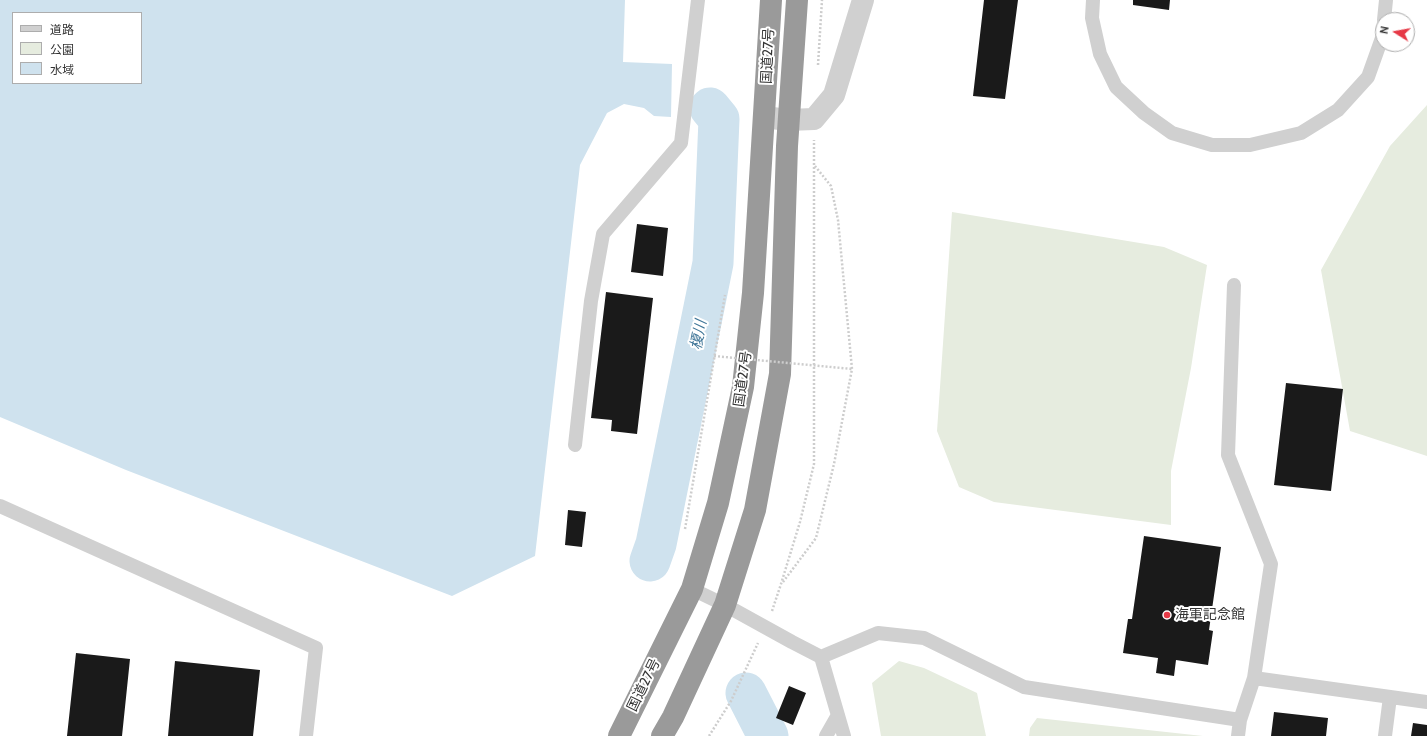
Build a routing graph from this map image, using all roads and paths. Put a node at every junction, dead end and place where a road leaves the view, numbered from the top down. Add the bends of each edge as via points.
1 (698, 0) edge
2 (771, 0) edge
3 (796, 0) edge
4 (822, 0) edge
5 (863, 0) edge
6 (1093, 0) edge
7 (1386, 0) edge
8 (1385, 12) edge
9 (1376, 52) edge
10 (817, 71) dead end
11 (764, 117) junction
12 (788, 120) junction
13 (814, 166) dead end
14 (1234, 286) dead end
15 (725, 295) dead end
16 (714, 356) junction
17 (852, 369) junction
18 (575, 445) dead end
19 (0, 506) edge
20 (685, 529) dead end
21 (782, 584) dead end
22 (692, 589) junction
23 (725, 604) junction
24 (821, 657) junction
25 (1254, 678) junction
26 (1390, 697) junction
27 (1427, 702) edge
28 (838, 716) junction
29 (1240, 720) junction
30 (306, 736) edge
31 (619, 736) edge
32 (662, 736) edge
33 (826, 736) edge
34 (844, 736) edge
35 (1238, 736) edge
36 (1385, 736) edge

1 - 18 lane via 681,143 603,234 591,301
2 - 11 highway, 国道27号
3 - 12 highway, 国道27号
4 - 10 path
5 - 12 street via 834,95 814,119
6 - 9 lane via 1092,18 1100,54 1116,87 1144,113 1172,133 1212,145 1250,145 1301,133 1338,110 1368,77
7 - 8 lane
11 - 12 street
11 - 22 highway, 国道27号 via 753,293 743,387 718,503
12 - 23 highway, 国道27号 via 780,374 755,510
13 - 17 path via 831,186 838,220
14 - 25 lane via 1228,454 1271,564
15 - 16 path
16 - 17 path, bridge
16 - 20 path
17 - 21 path via 834,464 816,538
19 - 30 lane via 316,648
22 - 23 lane
22 - 31 highway, 国道27号
23 - 24 lane
23 - 32 highway, 国道27号
24 - 28 lane
24 - 29 lane via 878,633 924,638 1024,687
25 - 26 lane
25 - 29 lane
26 - 27 lane
26 - 36 lane
28 - 33 lane
28 - 34 lane
29 - 35 lane

